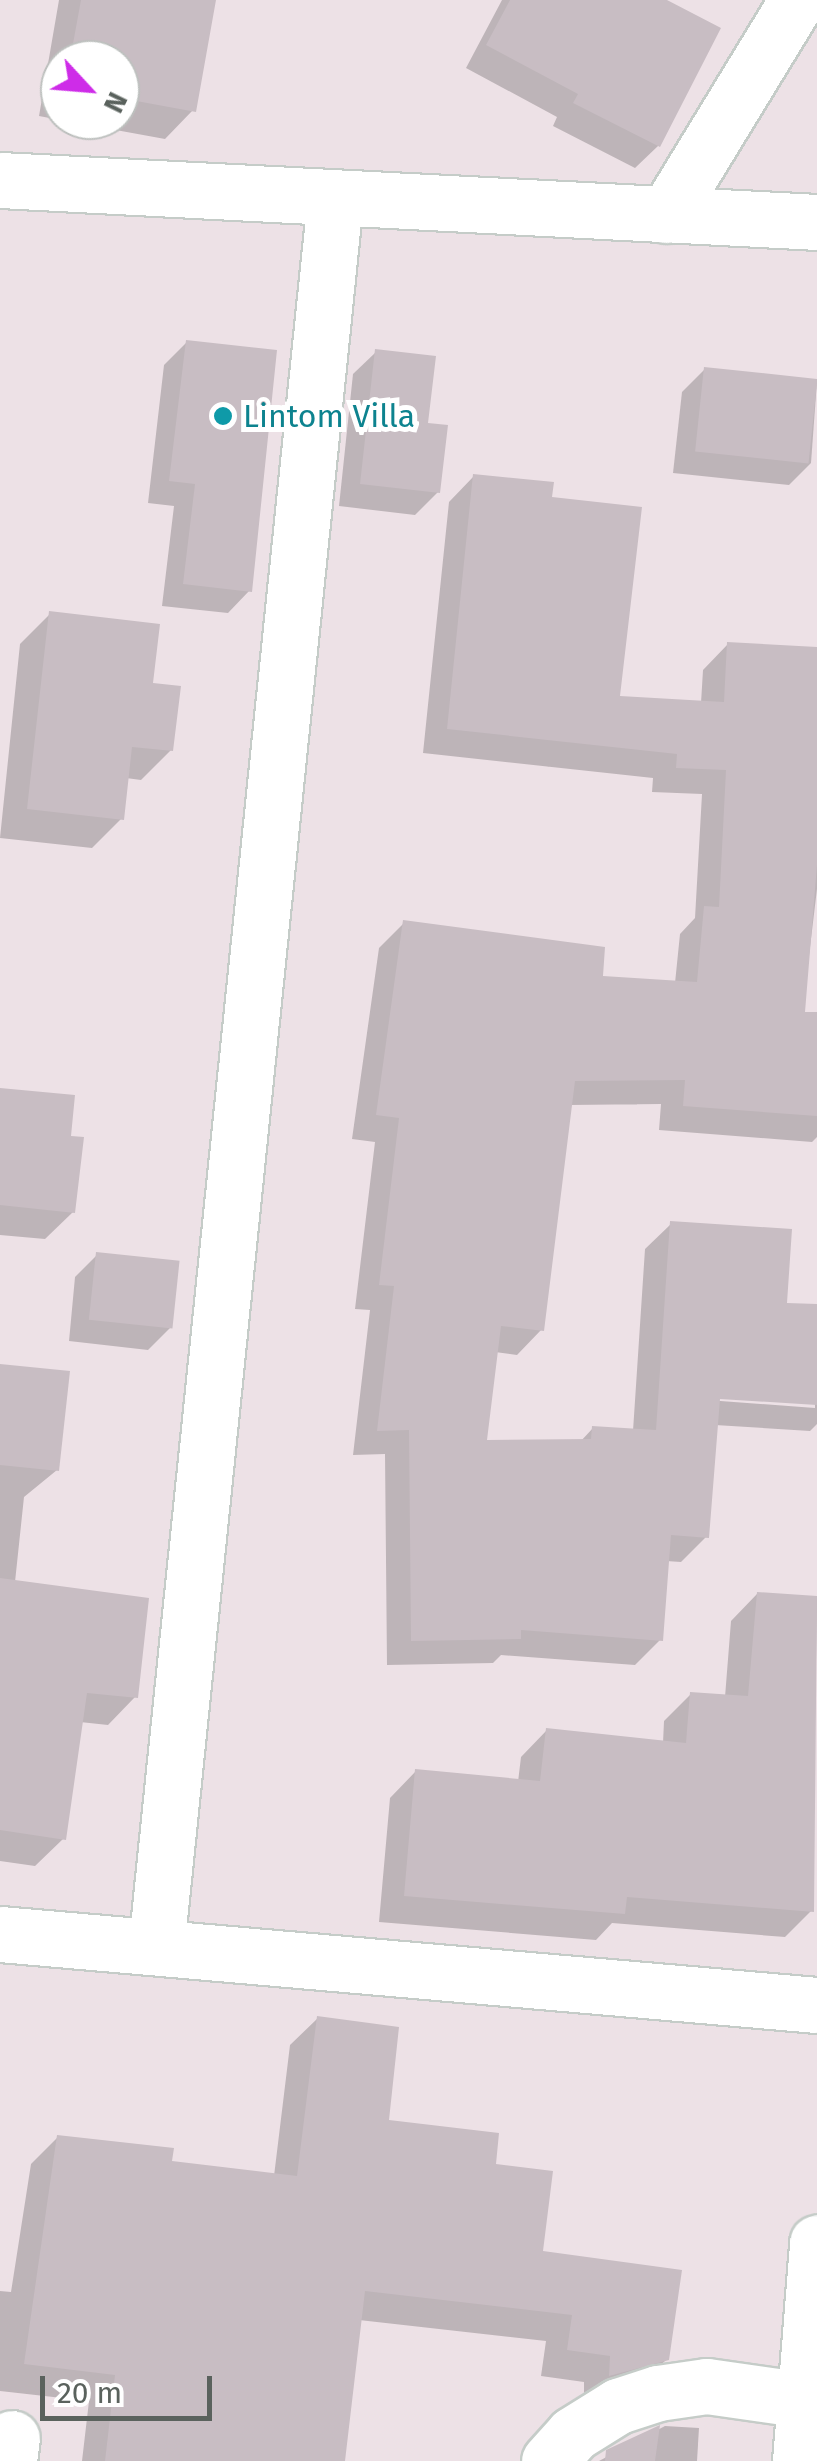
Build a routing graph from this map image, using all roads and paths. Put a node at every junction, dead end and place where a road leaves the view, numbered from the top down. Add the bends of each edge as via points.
1 (797, 0) edge
2 (0, 180) edge
3 (335, 200) junction
4 (666, 215) junction
5 (817, 222) edge
6 (0, 1934) edge
7 (156, 1948) junction
8 (817, 2005) edge
9 (817, 2243) edge
10 (805, 2400) junction
11 (550, 2461) edge
12 (800, 2461) edge

1 - 4 street
2 - 3 street
3 - 4 street
3 - 7 street
4 - 5 street
6 - 7 street
7 - 8 street
9 - 10 street
10 - 11 street via 707,2386 658,2392 588,2424
10 - 12 street

